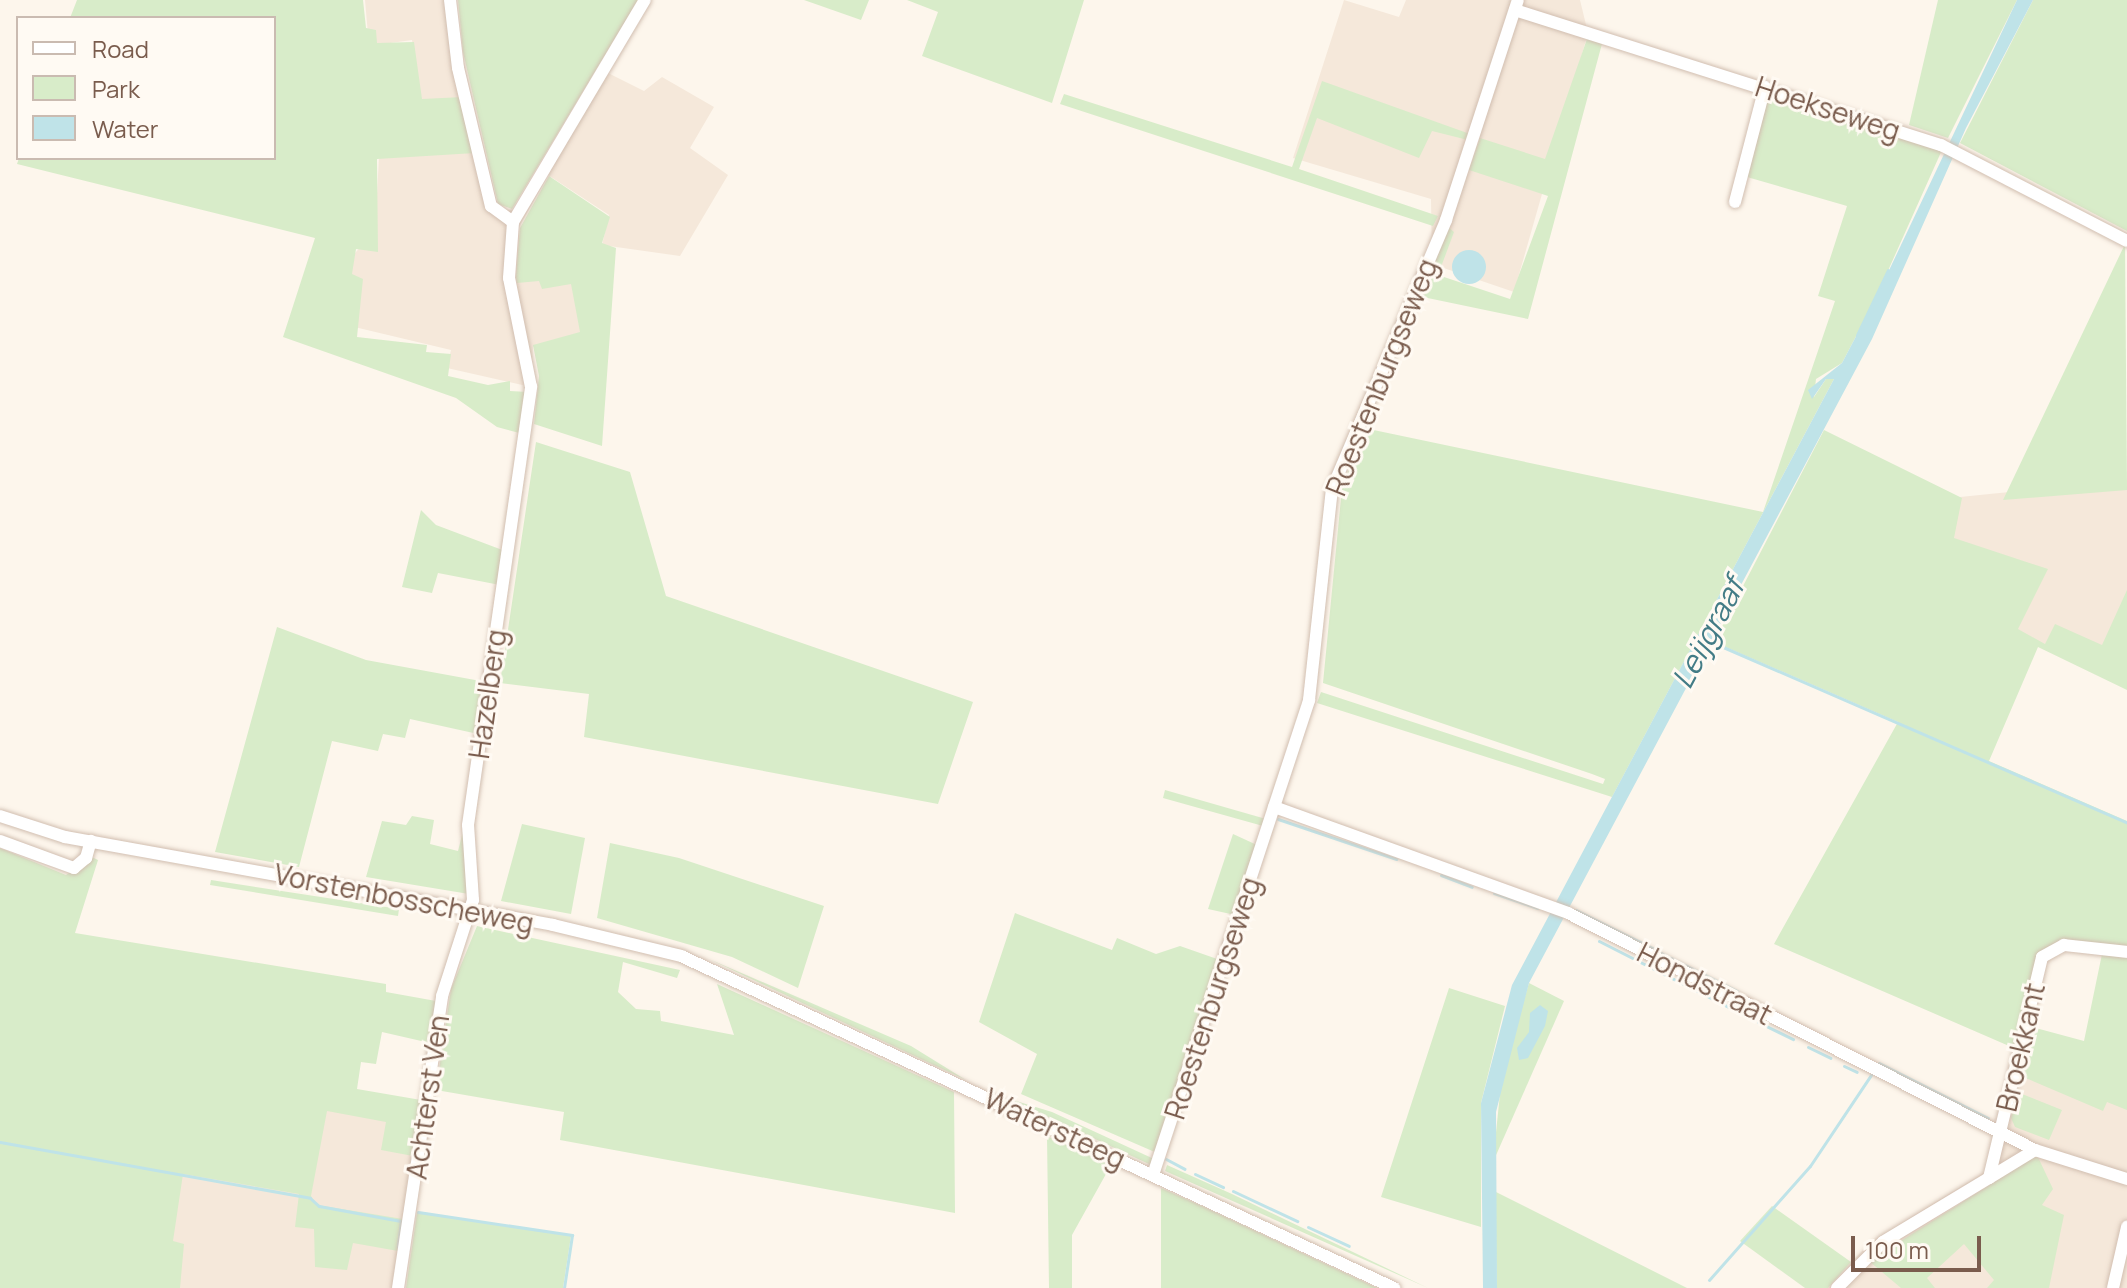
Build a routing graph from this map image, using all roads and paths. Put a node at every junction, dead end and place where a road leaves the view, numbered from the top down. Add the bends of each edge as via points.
1 (450, 0) edge
2 (645, 0) edge
3 (1517, 5) edge
4 (1765, 87) junction
5 (1735, 202) dead end
6 (513, 222) junction
7 (2127, 241) edge
8 (1274, 807) junction
9 (0, 816) edge
10 (0, 841) edge
11 (91, 841) junction
12 (471, 911) junction
13 (2127, 952) edge
14 (714, 969) joint
15 (2000, 1133) junction
16 (2035, 1150) junction
17 (1153, 1175) junction
18 (1989, 1178) junction
19 (2127, 1179) edge
20 (2127, 1227) edge
21 (398, 1288) edge
22 (1394, 1288) edge
23 (1837, 1288) edge
24 (2113, 1288) edge

1 - 6 street via 458,68 491,206
2 - 6 street
3 - 4 street, Hoekseweg
3 - 8 street, Roestenburgseweg via 1446,220 1332,489 1309,700
4 - 5 street
4 - 7 street, Hoekseweg via 1960,153
6 - 12 street, Hazelberg via 509,278 531,372 468,825
8 - 15 street, Hondstraat via 1568,913
8 - 17 street, Roestenburgseweg
9 - 11 street, Vorstenbosscheweg
10 - 11 street via 74,868 86,858
11 - 12 street, Vorstenbosscheweg
12 - 14 street, Vorstenbosscheweg via 630,941
12 - 21 street, Achterst Ven via 442,996
13 - 15 street, Broekkant via 2064,945 2042,957
14 - 17 street, Watersteeg
15 - 16 street, Hondstraat
15 - 18 street, Broekkant
16 - 18 street, Broekkant
16 - 19 street, Hondstraat
17 - 22 street, Watersteeg
18 - 23 street, Broekkant via 1883,1242
20 - 24 street

